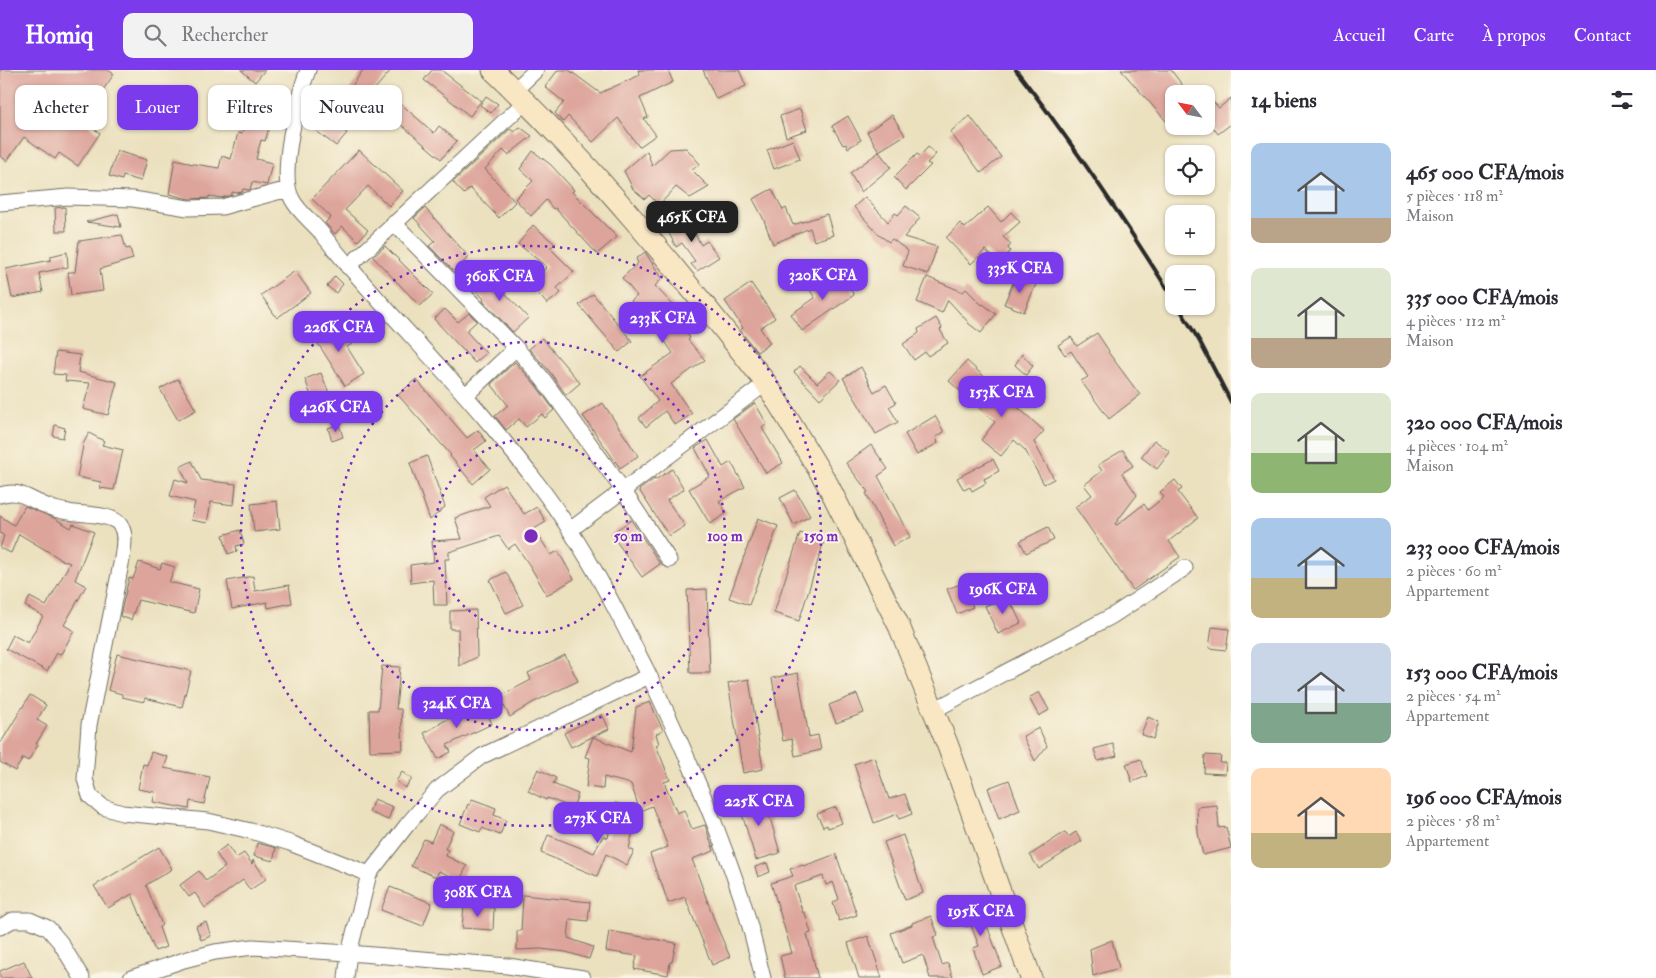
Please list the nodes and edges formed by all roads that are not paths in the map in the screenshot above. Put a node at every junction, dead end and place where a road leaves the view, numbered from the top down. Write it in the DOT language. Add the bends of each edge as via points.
graph roads {
  1 [pos="308,70"];
  2 [pos="493,70"];
  3 [pos="536,70"];
  4 [pos="520,96"];
  5 [pos="288,189"];
  6 [pos="0,203"];
  7 [pos="394,223"];
  8 [pos="348,267"];
  9 [pos="516,348"];
  10 [pos="766,383"];
  11 [pos="466,395"];
  12 [pos="623,490"];
  13 [pos="0,495"];
  14 [pos="570,530"];
  15 [pos="669,560"];
  16 [pos="1185,568"];
  17 [pos="649,676"];
  18 [pos="934,710"];
  19 [pos="369,874"];
  20 [pos="0,927"];
  21 [pos="349,953"];
  22 [pos="82,978"];
  23 [pos="131,978"];
  24 [pos="346,978"];
  25 [pos="583,978"];
  26 [pos="763,978"];
  27 [pos="1031,978"];
  1 -- 5 [label="street" via="294,118 286,174"];
  2 -- 4 [label="street"];
  3 -- 4 [label="street"];
  4 -- 7 [label="street"];
  4 -- 10 [label="street" via="602,182"];
  5 -- 6 [label="street" via="222,207 188,208 133,199 68,197"];
  5 -- 8 [label="street" via="292,200"];
  7 -- 8 [label="street"];
  7 -- 9 [label="street"];
  8 -- 11 [label="street"];
  9 -- 11 [label="street"];
  9 -- 12 [label="street" via="542,378"];
  10 -- 12 [label="street"];
  10 -- 18 [label="street" via="832,494 899,626"];
  11 -- 14 [label="street"];
  12 -- 14 [label="street"];
  12 -- 15 [label="street"];
  13 -- 19 [label="street" via="9,492 21,494 47,507 108,517 122,526 122,559 89,725 84,779 90,796 103,806 122,813 208,821 251,831"];
  14 -- 17 [label="street" via="614,604"];
  16 -- 18 [label="street" via="1112,616"];
  17 -- 19 [label="street" via="482,756 437,790"];
  17 -- 26 [label="street" via="714,820 742,899"];
  18 -- 27 [label="street"];
  19 -- 21 [label="street"];
  20 -- 22 [label="street" via="13,920 30,920 48,928"];
  21 -- 23 [label="street" via="254,947 215,952"];
  21 -- 24 [label="street"];
  21 -- 25 [label="street" via="508,966"];
}
